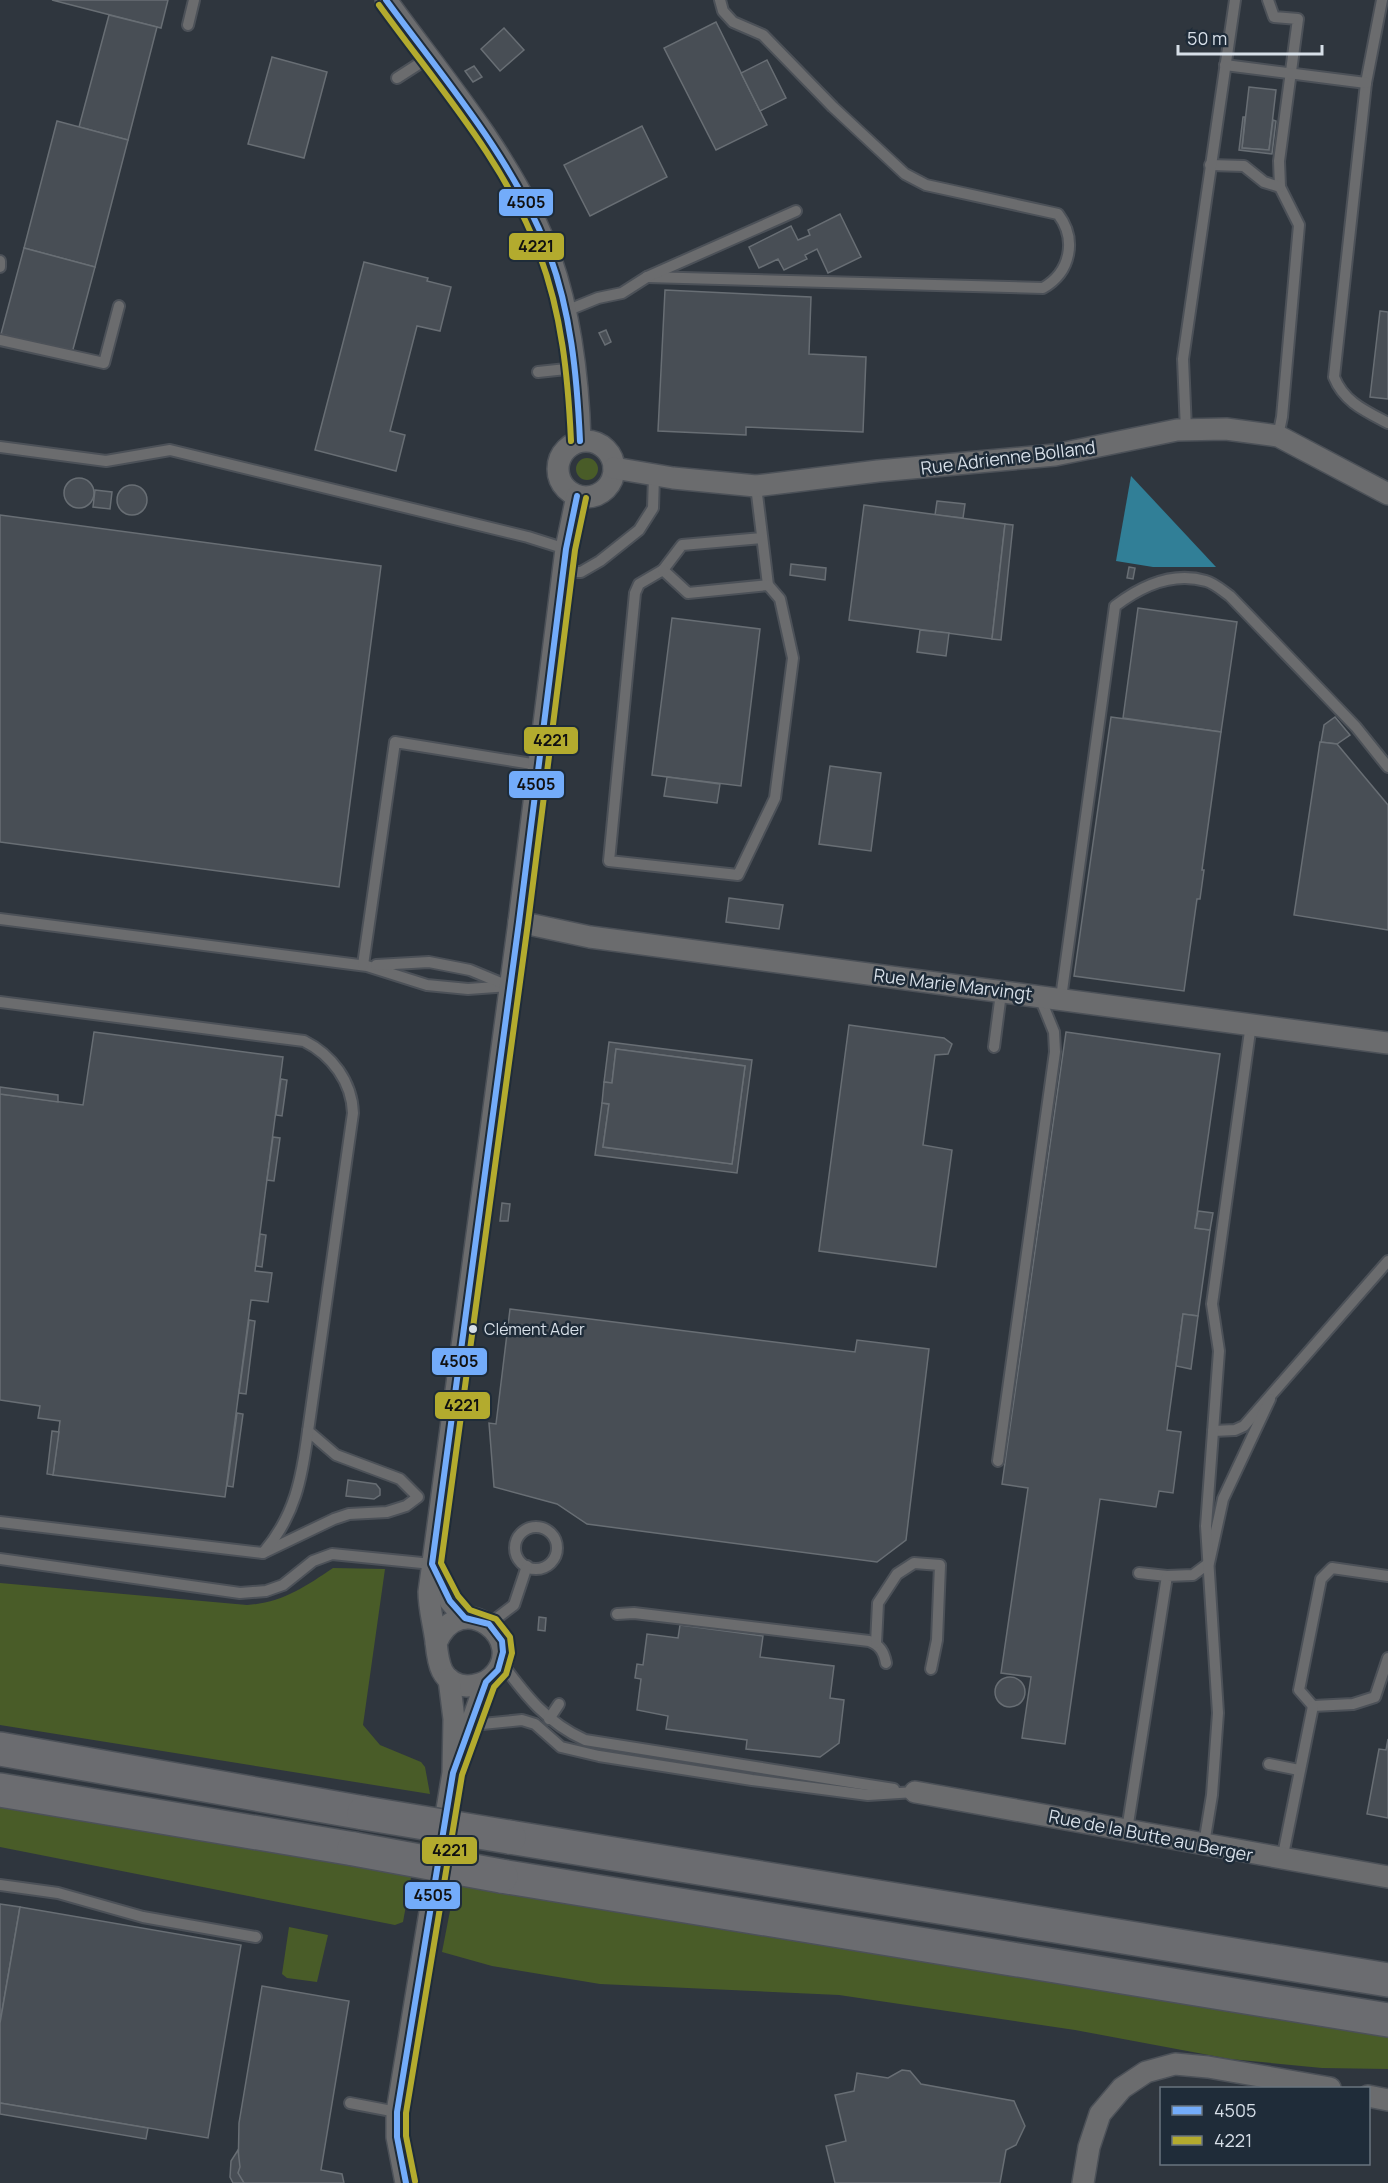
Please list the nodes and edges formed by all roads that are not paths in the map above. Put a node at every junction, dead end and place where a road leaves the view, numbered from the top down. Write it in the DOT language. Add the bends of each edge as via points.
graph roads {
  1 [pos="194,0"];
  2 [pos="386,0"];
  3 [pos="720,0"];
  4 [pos="1235,0"];
  5 [pos="1268,0"];
  6 [pos="1382,0"];
  7 [pos="188,25"];
  8 [pos="428,58"];
  9 [pos="1225,65"];
  10 [pos="1292,73"];
  11 [pos="397,78"];
  12 [pos="1366,83"];
  13 [pos="1210,165"];
  14 [pos="1280,187"];
  15 [pos="796,211"];
  16 [pos="0,261"];
  17 [pos="0,267"];
  18 [pos="647,277"];
  19 [pos="119,306"];
  20 [pos="566,311"];
  21 [pos="0,340"];
  22 [pos="576,368"];
  23 [pos="538,372"];
  24 [pos="1388,423"];
  25 [pos="1186,430"];
  26 [pos="1278,436"];
  27 [pos="580,441"];
  28 [pos="0,447"];
  29 [pos="614,468"];
  30 [pos="654,476"];
  31 [pos="756,486"];
  32 [pos="1388,494"];
  33 [pos="577,496"];
  34 [pos="762,538"];
  35 [pos="566,549"];
  36 [pos="663,570"];
  37 [pos="564,572"];
  38 [pos="768,585"];
  39 [pos="538,765"];
  40 [pos="1388,767"];
  41 [pos="0,919"];
  42 [pos="519,922"];
  43 [pos="365,965"];
  44 [pos="510,986"];
  45 [pos="1001,993"];
  46 [pos="1039,995"];
  47 [pos="1061,998"];
  48 [pos="0,1002"];
  49 [pos="1251,1024"];
  50 [pos="1388,1043"];
  51 [pos="994,1047"];
  52 [pos="1388,1261"];
  53 [pos="1270,1399"];
  54 [pos="308,1431"];
  55 [pos="1213,1431"];
  56 [pos="998,1461"];
  57 [pos="418,1497"];
  58 [pos="441,1500"];
  59 [pos="0,1522"];
  60 [pos="262,1553"];
  61 [pos="0,1559"];
  62 [pos="1209,1563"];
  63 [pos="432,1564"];
  64 [pos="526,1566"];
  65 [pos="1139,1573"];
  66 [pos="1167,1576"];
  67 [pos="1388,1576"];
  68 [pos="617,1614"];
  69 [pos="465,1618"];
  70 [pos="489,1624"];
  71 [pos="436,1643"];
  72 [pos="876,1643"];
  73 [pos="1388,1658"];
  74 [pos="501,1662"];
  75 [pos="886,1663"];
  76 [pos="931,1669"];
  77 [pos="449,1679"];
  78 [pos="486,1682"];
  79 [pos="559,1704"];
  80 [pos="1313,1706"];
  81 [pos="549,1719"];
  82 [pos="472,1725"];
  83 [pos="603,1742"];
  84 [pos="0,1749"];
  85 [pos="599,1756"];
  86 [pos="1269,1764"];
  87 [pos="1299,1770"];
  88 [pos="453,1773"];
  89 [pos="0,1790"];
  90 [pos="915,1792"];
  91 [pos="1127,1830"];
  92 [pos="1204,1844"];
  93 [pos="1282,1860"];
  94 [pos="1388,1877"];
  95 [pos="0,1885"];
  96 [pos="256,1937"];
  97 [pos="1388,1980"];
  98 [pos="1388,2020"];
  99 [pos="1324,2087"];
  100 [pos="1370,2096"];
  101 [pos="1388,2100"];
  102 [pos="350,2103"];
  103 [pos="396,2112"];
  104 [pos="406,2183"];
  105 [pos="1083,2183"];
  1 -- 7 [label="lane"];
  2 -- 8 [label="street"];
  3 -- 18 [label="lane" via="723,11 733,22 763,35 832,107 905,174 926,185 1058,214 1068,228 1069,250 1063,270 1044,288"];
  4 -- 9 [label="lane"];
  5 -- 10 [label="lane" via="1274,17 1298,18"];
  6 -- 12 [label="lane"];
  8 -- 11 [label="lane"];
  8 -- 20 [label="street" via="513,180 537,224"];
  9 -- 10 [label="lane"];
  9 -- 13 [label="lane"];
  10 -- 12 [label="lane"];
  10 -- 14 [label="lane" via="1279,161"];
  12 -- 24 [label="lane" via="1334,377 1341,393"];
  13 -- 14 [label="lane" via="1244,166 1264,182"];
  13 -- 25 [label="lane" via="1183,359"];
  14 -- 26 [label="lane" via="1299,225"];
  15 -- 18 [label="lane"];
  16 -- 17 [label="lane"];
  18 -- 20 [label="lane" via="622,293"];
  19 -- 21 [label="lane" via="104,363"];
  20 -- 22 [label="street"];
  22 -- 23 [label="lane"];
  22 -- 27 [label="street"];
  25 -- 26 [label="street, Rue Adrienne Bolland" via="1226,429"];
  25 -- 31 [label="street, Rue Adrienne Bolland" via="1055,455"];
  26 -- 32 [label="street, Rue Adrienne Bolland"];
  27 -- 29 [label="street" via="596,442 603,447"];
  27 -- 33 [label="street" via="564,450 557,467 562,485"];
  28 -- 35 [label="lane" via="105,461 170,450"];
  29 -- 30 [label="street, Rue Adrienne Bolland"];
  29 -- 33 [label="street" via="603,492"];
  30 -- 31 [label="street, Rue Adrienne Bolland"];
  30 -- 37 [label="lane" via="653,508 639,530 581,572"];
  31 -- 34 [label="lane"];
  33 -- 35 [label="street"];
  34 -- 36 [label="lane" via="682,545"];
  34 -- 38 [label="lane"];
  35 -- 37 [label="street"];
  36 -- 38 [label="lane" via="688,593"];
  36 -- 38 [label="lane" via="639,584 635,593 609,861 738,875 775,798 793,658 780,599"];
  37 -- 39 [label="street"];
  39 -- 42 [label="street"];
  39 -- 43 [label="lane" via="395,742"];
  40 -- 47 [label="lane" via="1356,727 1230,596 1207,581 1182,578 1156,581 1133,592 1115,606"];
  41 -- 43 [label="lane"];
  42 -- 44 [label="street"];
  42 -- 45 [label="street, Rue Marie Marvingt" via="590,937"];
  43 -- 44 [label="lane" via="427,985 468,989"];
  43 -- 44 [label="lane" via="429,962 470,970"];
  44 -- 58 [label="street"];
  45 -- 46 [label="street, Rue Marie Marvingt"];
  45 -- 51 [label="lane"];
  46 -- 47 [label="street, Rue Marie Marvingt"];
  46 -- 56 [label="lane" via="1054,1032 1055,1052"];
  47 -- 49 [label="street, Rue Marie Marvingt"];
  48 -- 54 [label="lane" via="304,1041 321,1051 338,1069 348,1087 353,1113"];
  49 -- 50 [label="street, Rue Marie Marvingt"];
  49 -- 55 [label="lane" via="1212,1304 1219,1351"];
  52 -- 53 [label="lane"];
  53 -- 55 [label="lane" via="1244,1426"];
  53 -- 62 [label="lane" via="1223,1499"];
  54 -- 57 [label="lane" via="336,1455 400,1479"];
  54 -- 60 [label="lane" via="303,1472 293,1507 281,1531"];
  55 -- 62 [label="lane" via="1206,1526"];
  57 -- 58 [label="lane"];
  57 -- 60 [label="lane" via="387,1512 334,1519"];
  58 -- 63 [label="street"];
  59 -- 60 [label="lane"];
  61 -- 63 [label="lane" via="240,1593 283,1585 313,1562 332,1554"];
  62 -- 66 [label="lane" via="1193,1575"];
  62 -- 92 [label="lane" via="1218,1713"];
  63 -- 69 [label="street" via="450,1601"];
  63 -- 71 [label="street" via="429,1609"];
  64 -- 70 [label="lane" via="514,1605"];
  65 -- 66 [label="lane"];
  66 -- 91 [label="lane"];
  67 -- 80 [label="lane" via="1332,1568 1321,1579 1299,1690"];
  68 -- 72 [label="lane"];
  69 -- 70 [label="street"];
  69 -- 71 [label="street" via="447,1626"];
  70 -- 74 [label="street" via="502,1641"];
  71 -- 77 [label="street" via="437,1663"];
  72 -- 75 [label="lane"];
  72 -- 76 [label="lane" via="878,1603 897,1574 915,1563 940,1565 937,1640"];
  73 -- 80 [label="lane" via="1375,1697 1353,1704"];
  74 -- 78 [label="street"];
  74 -- 81 [label="lane" via="521,1691"];
  77 -- 78 [label="street" via="467,1686"];
  77 -- 88 [label="street" via="454,1719"];
  78 -- 82 [label="street"];
  79 -- 81 [label="lane"];
  80 -- 87 [label="lane"];
  81 -- 83 [label="lane" via="585,1740"];
  82 -- 85 [label="lane" via="522,1720 535,1725 561,1747"];
  82 -- 88 [label="street"];
  83 -- 85 [label="lane"];
  83 -- 90 [label="lane"];
  84 -- 97 [label="main road, bridge" via="364,1813"];
  85 -- 90 [label="lane" via="868,1795"];
  86 -- 87 [label="lane"];
  87 -- 93 [label="lane"];
  88 -- 103 [label="street"];
  89 -- 98 [label="main road, bridge"];
  90 -- 91 [label="street, Rue de la Butte au Berger"];
  91 -- 92 [label="street, Rue de la Butte au Berger"];
  92 -- 93 [label="street, Rue de la Butte au Berger"];
  93 -- 94 [label="street, Rue de la Butte au Berger"];
  95 -- 96 [label="lane" via="58,1893 143,1917"];
  99 -- 105 [label="street" via="1174,2064 1146,2072 1122,2088 1100,2114"];
  100 -- 101 [label="street"];
  102 -- 103 [label="lane"];
  103 -- 104 [label="street"];
}
